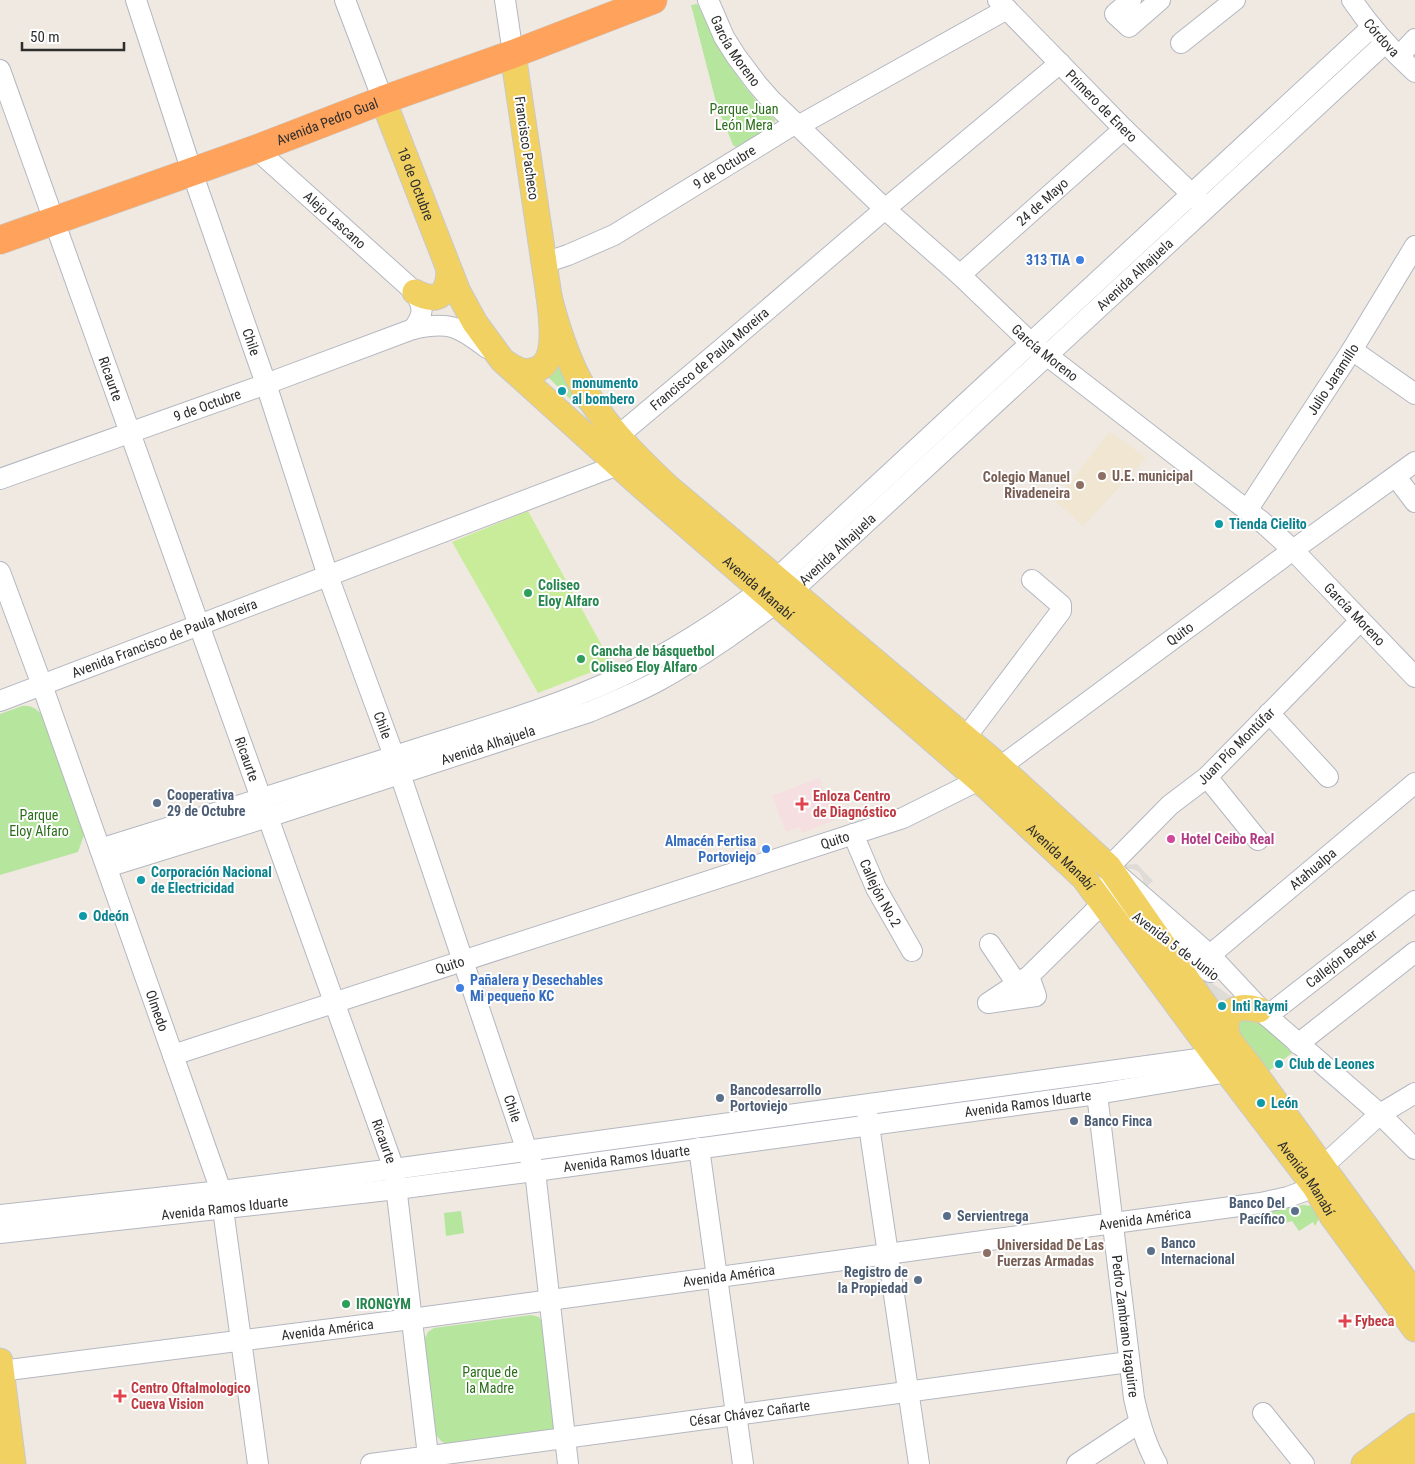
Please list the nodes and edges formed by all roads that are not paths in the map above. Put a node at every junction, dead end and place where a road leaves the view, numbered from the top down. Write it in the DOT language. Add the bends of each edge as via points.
graph roads {
  1 [pos="136,0"];
  2 [pos="345,0"];
  3 [pos="505,0"];
  4 [pos="654,0"];
  5 [pos="708,0"];
  6 [pos="1131,0"];
  7 [pos="1160,0"];
  8 [pos="1235,0"];
  9 [pos="1352,0"];
  10 [pos="1003,4"];
  11 [pos="1372,27"];
  12 [pos="1415,39"];
  13 [pos="1181,43"];
  14 [pos="1392,50"];
  15 [pos="513,54"];
  16 [pos="1060,63"];
  17 [pos="0,70"];
  18 [pos="1415,72"];
  19 [pos="382,100"];
  20 [pos="797,125"];
  21 [pos="1124,128"];
  22 [pos="256,149"];
  23 [pos="192,172"];
  24 [pos="1192,194"];
  25 [pos="1206,208"];
  26 [pos="885,209"];
  27 [pos="54,221"];
  28 [pos="0,240"];
  29 [pos="1415,246"];
  30 [pos="544,263"];
  31 [pos="449,272"];
  32 [pos="960,275"];
  33 [pos="415,292"];
  34 [pos="549,296"];
  35 [pos="413,329"];
  36 [pos="466,332"];
  37 [pos="1032,343"];
  38 [pos="1352,350"];
  39 [pos="1047,355"];
  40 [pos="502,360"];
  41 [pos="266,384"];
  42 [pos="1415,393"];
  43 [pos="130,432"];
  44 [pos="618,436"];
  45 [pos="627,460"];
  46 [pos="1415,462"];
  47 [pos="1396,477"];
  48 [pos="0,479"];
  49 [pos="1415,502"];
  50 [pos="1248,509"];
  51 [pos="1293,550"];
  52 [pos="0,572"];
  53 [pos="328,576"];
  54 [pos="1032,580"];
  55 [pos="776,591"];
  56 [pos="1360,621"];
  57 [pos="199,625"];
  58 [pos="1415,677"];
  59 [pos="42,685"];
  60 [pos="0,701"];
  61 [pos="1268,713"];
  62 [pos="966,736"];
  63 [pos="397,765"];
  64 [pos="1000,766"];
  65 [pos="1207,777"];
  66 [pos="1328,777"];
  67 [pos="979,780"];
  68 [pos="1415,783"];
  69 [pos="265,808"];
  70 [pos="853,834"];
  71 [pos="1258,840"];
  72 [pos="103,858"];
  73 [pos="1109,867"];
  74 [pos="1084,878"];
  75 [pos="1415,901"];
  76 [pos="1103,903"];
  77 [pos="1148,925"];
  78 [pos="990,944"];
  79 [pos="912,951"];
  80 [pos="1415,952"];
  81 [pos="1210,956"];
  82 [pos="463,961"];
  83 [pos="335,1002"];
  84 [pos="1263,1013"];
  85 [pos="1298,1044"];
  86 [pos="173,1055"];
  87 [pos="1232,1058"];
  88 [pos="1415,1093"];
  89 [pos="1097,1094"];
  90 [pos="866,1104"];
  91 [pos="1380,1114"];
  92 [pos="869,1125"];
  93 [pos="699,1148"];
  94 [pos="1415,1149"];
  95 [pos="526,1151"];
  96 [pos="394,1169"];
  97 [pos="535,1171"];
  98 [pos="1319,1177"];
  99 [pos="397,1189"];
  100 [pos="222,1200"];
  101 [pos="0,1215"];
  102 [pos="1113,1224"];
  103 [pos="0,1233"];
  104 [pos="888,1254"];
  105 [pos="717,1277"];
  106 [pos="1415,1294"];
  107 [pos="550,1300"];
  108 [pos="411,1319"];
  109 [pos="1415,1329"];
  110 [pos="241,1340"];
  111 [pos="1129,1362"];
  112 [pos="0,1368"];
  113 [pos="909,1392"];
  114 [pos="1263,1413"];
  115 [pos="736,1415"];
  116 [pos="1140,1423"];
  117 [pos="1415,1426"];
  118 [pos="565,1438"];
  119 [pos="1415,1450"];
  120 [pos="428,1460"];
  121 [pos="13,1464"];
  122 [pos="258,1464"];
  123 [pos="372,1464"];
  124 [pos="568,1464"];
  125 [pos="743,1464"];
  126 [pos="920,1464"];
  127 [pos="1077,1464"];
  128 [pos="1157,1464"];
  129 [pos="1304,1464"];
  130 [pos="1364,1464"];
  131 [pos="1396,1464"];
  1 -- 23 [label="street, Chile"];
  2 -- 19 [label="street, 18 de Octubre"];
  3 -- 15 [label="street, Francisco Pacheco"];
  4 -- 15 [label="highway, Avenida Pedro Gual"];
  5 -- 20 [label="street, García Moreno" via="724,37 746,70"];
  6 -- 7 [label="street" via="1115,14 1129,27"];
  8 -- 13 [label="street"];
  9 -- 11 [label="street, Córdova"];
  10 -- 16 [label="street, Primero de Enero"];
  10 -- 20 [label="street, 9 de Octubre"];
  11 -- 14 [label="street, Córdova"];
  11 -- 24 [label="street, Avenida Alhajuela"];
  12 -- 14 [label="street, Avenida Alhajuela"];
  14 -- 18 [label="street, Córdova"];
  14 -- 25 [label="street, Avenida Alhajuela"];
  15 -- 19 [label="highway, Avenida Pedro Gual"];
  15 -- 30 [label="main road, Francisco Pacheco"];
  16 -- 21 [label="street, Primero de Enero"];
  16 -- 26 [label="street, Francisco de Paula Moreira"];
  17 -- 27 [label="street, Ricaurte"];
  19 -- 22 [label="highway, Avenida Pedro Gual"];
  19 -- 31 [label="main road, 18 de Octubre"];
  20 -- 26 [label="street, García Moreno"];
  20 -- 30 [label="street, 9 de Octubre" via="614,235"];
  21 -- 24 [label="street, Primero de Enero"];
  21 -- 32 [label="street, 24 de Mayo"];
  22 -- 23 [label="highway, Avenida Pedro Gual"];
  22 -- 33 [label="street, Alejo Lascano"];
  23 -- 27 [label="highway, Avenida Pedro Gual"];
  23 -- 41 [label="street, Chile"];
  24 -- 25 [label="street, Primero de Enero"];
  24 -- 37 [label="street, Avenida Alhajuela"];
  25 -- 39 [label="street, Avenida Alhajuela"];
  26 -- 32 [label="street, García Moreno"];
  26 -- 44 [label="street, Francisco de Paula Moreira"];
  27 -- 28 [label="highway, Avenida Pedro Gual"];
  27 -- 43 [label="street, Ricaurte"];
  29 -- 38 [label="street, Julio Jaramillo"];
  30 -- 34 [label="main road, Francisco Pacheco"];
  31 -- 33 [label="main road" via="442,294 428,297"];
  31 -- 40 [label="main road, 18 de Octubre" via="475,323"];
  32 -- 37 [label="street, García Moreno"];
  33 -- 35 [label="street" via="422,311"];
  33 -- 36 [label="street, Alejo Lascano"];
  34 -- 40 [label="main road" via="552,342 547,362 541,368 528,372"];
  34 -- 44 [label="main road" via="579,380"];
  35 -- 36 [label="street, Alejo Lascano" via="440,325"];
  35 -- 41 [label="street, 9 de Octubre"];
  36 -- 40 [label="street, Alejo Lascano"];
  37 -- 39 [label="street, García Moreno"];
  37 -- 55 [label="street, Avenida Alhajuela"];
  38 -- 42 [label="street"];
  38 -- 50 [label="street, Julio Jaramillo"];
  39 -- 50 [label="street, García Moreno"];
  39 -- 55 [label="street, Avenida Alhajuela"];
  40 -- 45 [label="main road, Alejo Lascano"];
  41 -- 43 [label="street, 9 de Octubre"];
  41 -- 53 [label="street, Chile"];
  43 -- 48 [label="street, 9 de Octubre"];
  43 -- 57 [label="street, Ricaurte"];
  44 -- 45 [label="main road"];
  45 -- 53 [label="street"];
  45 -- 55 [label="main road, Avenida Manabí"];
  46 -- 47 [label="street, Quito"];
  47 -- 49 [label="street"];
  47 -- 51 [label="street, Quito"];
  50 -- 51 [label="street, García Moreno"];
  51 -- 56 [label="street, García Moreno"];
  51 -- 64 [label="street, Quito"];
  52 -- 59 [label="street, Olmedo"];
  53 -- 57 [label="street, Avenida Francisco de Paula Moreira"];
  53 -- 63 [label="street, Chile"];
  54 -- 62 [label="street" via="1060,605 1061,611"];
  55 -- 62 [label="main road, Avenida Manabí"];
  55 -- 63 [label="street, Avenida Alhajuela" via="621,676"];
  55 -- 67 [label="main road, Avenida Manabí"];
  56 -- 58 [label="street, García Moreno"];
  56 -- 61 [label="street, Juan Pío Montúfar"];
  57 -- 59 [label="street, Avenida Francisco de Paula Moreira"];
  57 -- 69 [label="street, Ricaurte"];
  59 -- 60 [label="street, Avenida Francisco de Paula Moreira"];
  59 -- 72 [label="street, Olmedo"];
  61 -- 65 [label="street, Juan Pío Montúfar"];
  61 -- 66 [label="street"];
  62 -- 64 [label="main road, Avenida Manabí"];
  63 -- 69 [label="street, Avenida Alhajuela"];
  63 -- 82 [label="street, Chile"];
  64 -- 67 [label="street, Quito"];
  64 -- 73 [label="main road, Avenida Manabí"];
  65 -- 71 [label="street"];
  65 -- 73 [label="street, Juan Pío Montúfar" via="1170,805"];
  67 -- 70 [label="street, Quito" via="903,818"];
  67 -- 74 [label="main road, Avenida Manabí"];
  68 -- 81 [label="street, Atahualpa"];
  69 -- 72 [label="street, Avenida Alhajuela"];
  69 -- 83 [label="street, Ricaurte"];
  70 -- 79 [label="street, Callejón No.2" via="876,888"];
  70 -- 82 [label="street, Quito"];
  72 -- 86 [label="street, Olmedo"];
  73 -- 77 [label="main road, Avenida Manabí"];
  73 -- 81 [label="street, Avenida 5 de Junio"];
  74 -- 76 [label="main road, Avenida Manabí"];
  74 -- 77 [label="street, Avenida 5 de Junio"];
  75 -- 84 [label="street, Callejón Becker"];
  76 -- 78 [label="street" via="1023,980"];
  76 -- 87 [label="main road, Avenida Manabí"];
  77 -- 84 [label="street, Avenida 5 de Junio"];
  77 -- 87 [label="main road, Avenida Manabí"];
  80 -- 85 [label="street"];
  81 -- 84 [label="street, Avenida 5 de Junio"];
  82 -- 83 [label="street, Quito"];
  82 -- 95 [label="street, Chile"];
  83 -- 86 [label="street, Quito"];
  83 -- 96 [label="street, Ricaurte"];
  84 -- 85 [label="street, Avenida 5 de Junio"];
  84 -- 87 [label="main road" via="1247,1007 1233,1011 1225,1026"];
  85 -- 91 [label="street, Avenida 5 de Junio"];
  86 -- 100 [label="street, Olmedo"];
  87 -- 89 [label="street, Avenida Ramos Iduarte"];
  87 -- 90 [label="street, Avenida Ramos Iduarte"];
  87 -- 98 [label="main road, Avenida Manabí"];
  88 -- 91 [label="street, Avenida América"];
  89 -- 92 [label="street, Avenida Ramos Iduarte"];
  89 -- 102 [label="street, Pedro Zambrano Izaguirre"];
  90 -- 92 [label="street"];
  90 -- 95 [label="street, Avenida Ramos Iduarte"];
  91 -- 94 [label="street, Avenida 5 de Junio"];
  91 -- 98 [label="street, Avenida América"];
  92 -- 93 [label="street, Avenida Ramos Iduarte"];
  92 -- 104 [label="street"];
  93 -- 97 [label="street, Avenida Ramos Iduarte"];
  93 -- 105 [label="street"];
  95 -- 96 [label="street, Avenida Ramos Iduarte"];
  95 -- 97 [label="street, Chile"];
  96 -- 99 [label="street, Ricaurte"];
  96 -- 100 [label="street, Avenida Ramos Iduarte"];
  97 -- 99 [label="street, Avenida Ramos Iduarte"];
  97 -- 107 [label="street, Chile"];
  98 -- 102 [label="street, Avenida América" via="1288,1197"];
  98 -- 106 [label="main road, Avenida Manabí"];
  98 -- 109 [label="main road, Avenida Manabí" via="1332,1216"];
  99 -- 100 [label="street, Avenida Ramos Iduarte"];
  99 -- 108 [label="street, Ricaurte"];
  100 -- 101 [label="street, Avenida Ramos Iduarte"];
  100 -- 103 [label="street, Avenida Ramos Iduarte"];
  100 -- 110 [label="street, Olmedo"];
  102 -- 104 [label="street, Avenida América"];
  102 -- 111 [label="street, Pedro Zambrano Izaguirre"];
  104 -- 105 [label="street, Avenida América"];
  104 -- 113 [label="street"];
  105 -- 107 [label="street, Avenida América"];
  105 -- 115 [label="street"];
  107 -- 108 [label="street, Avenida América"];
  107 -- 118 [label="street, Chile"];
  108 -- 110 [label="street, Avenida América"];
  108 -- 120 [label="street, Ricaurte"];
  110 -- 112 [label="street, Avenida América"];
  110 -- 122 [label="street, Olmedo"];
  111 -- 113 [label="street, César Chávez Cañarte"];
  111 -- 116 [label="street, Pedro Zambrano Izaguirre"];
  112 -- 121 [label="main road"];
  113 -- 115 [label="street, César Chávez Cañarte"];
  113 -- 126 [label="street"];
  114 -- 129 [label="street"];
  115 -- 118 [label="street, César Chávez Cañarte"];
  115 -- 125 [label="street"];
  116 -- 127 [label="street"];
  116 -- 128 [label="street, Pedro Zambrano Izaguirre"];
  117 -- 130 [label="main road"];
  118 -- 120 [label="street, César Chávez Cañarte"];
  118 -- 124 [label="street, Chile"];
  119 -- 131 [label="main road"];
  120 -- 123 [label="street, César Chávez Cañarte"];
}
